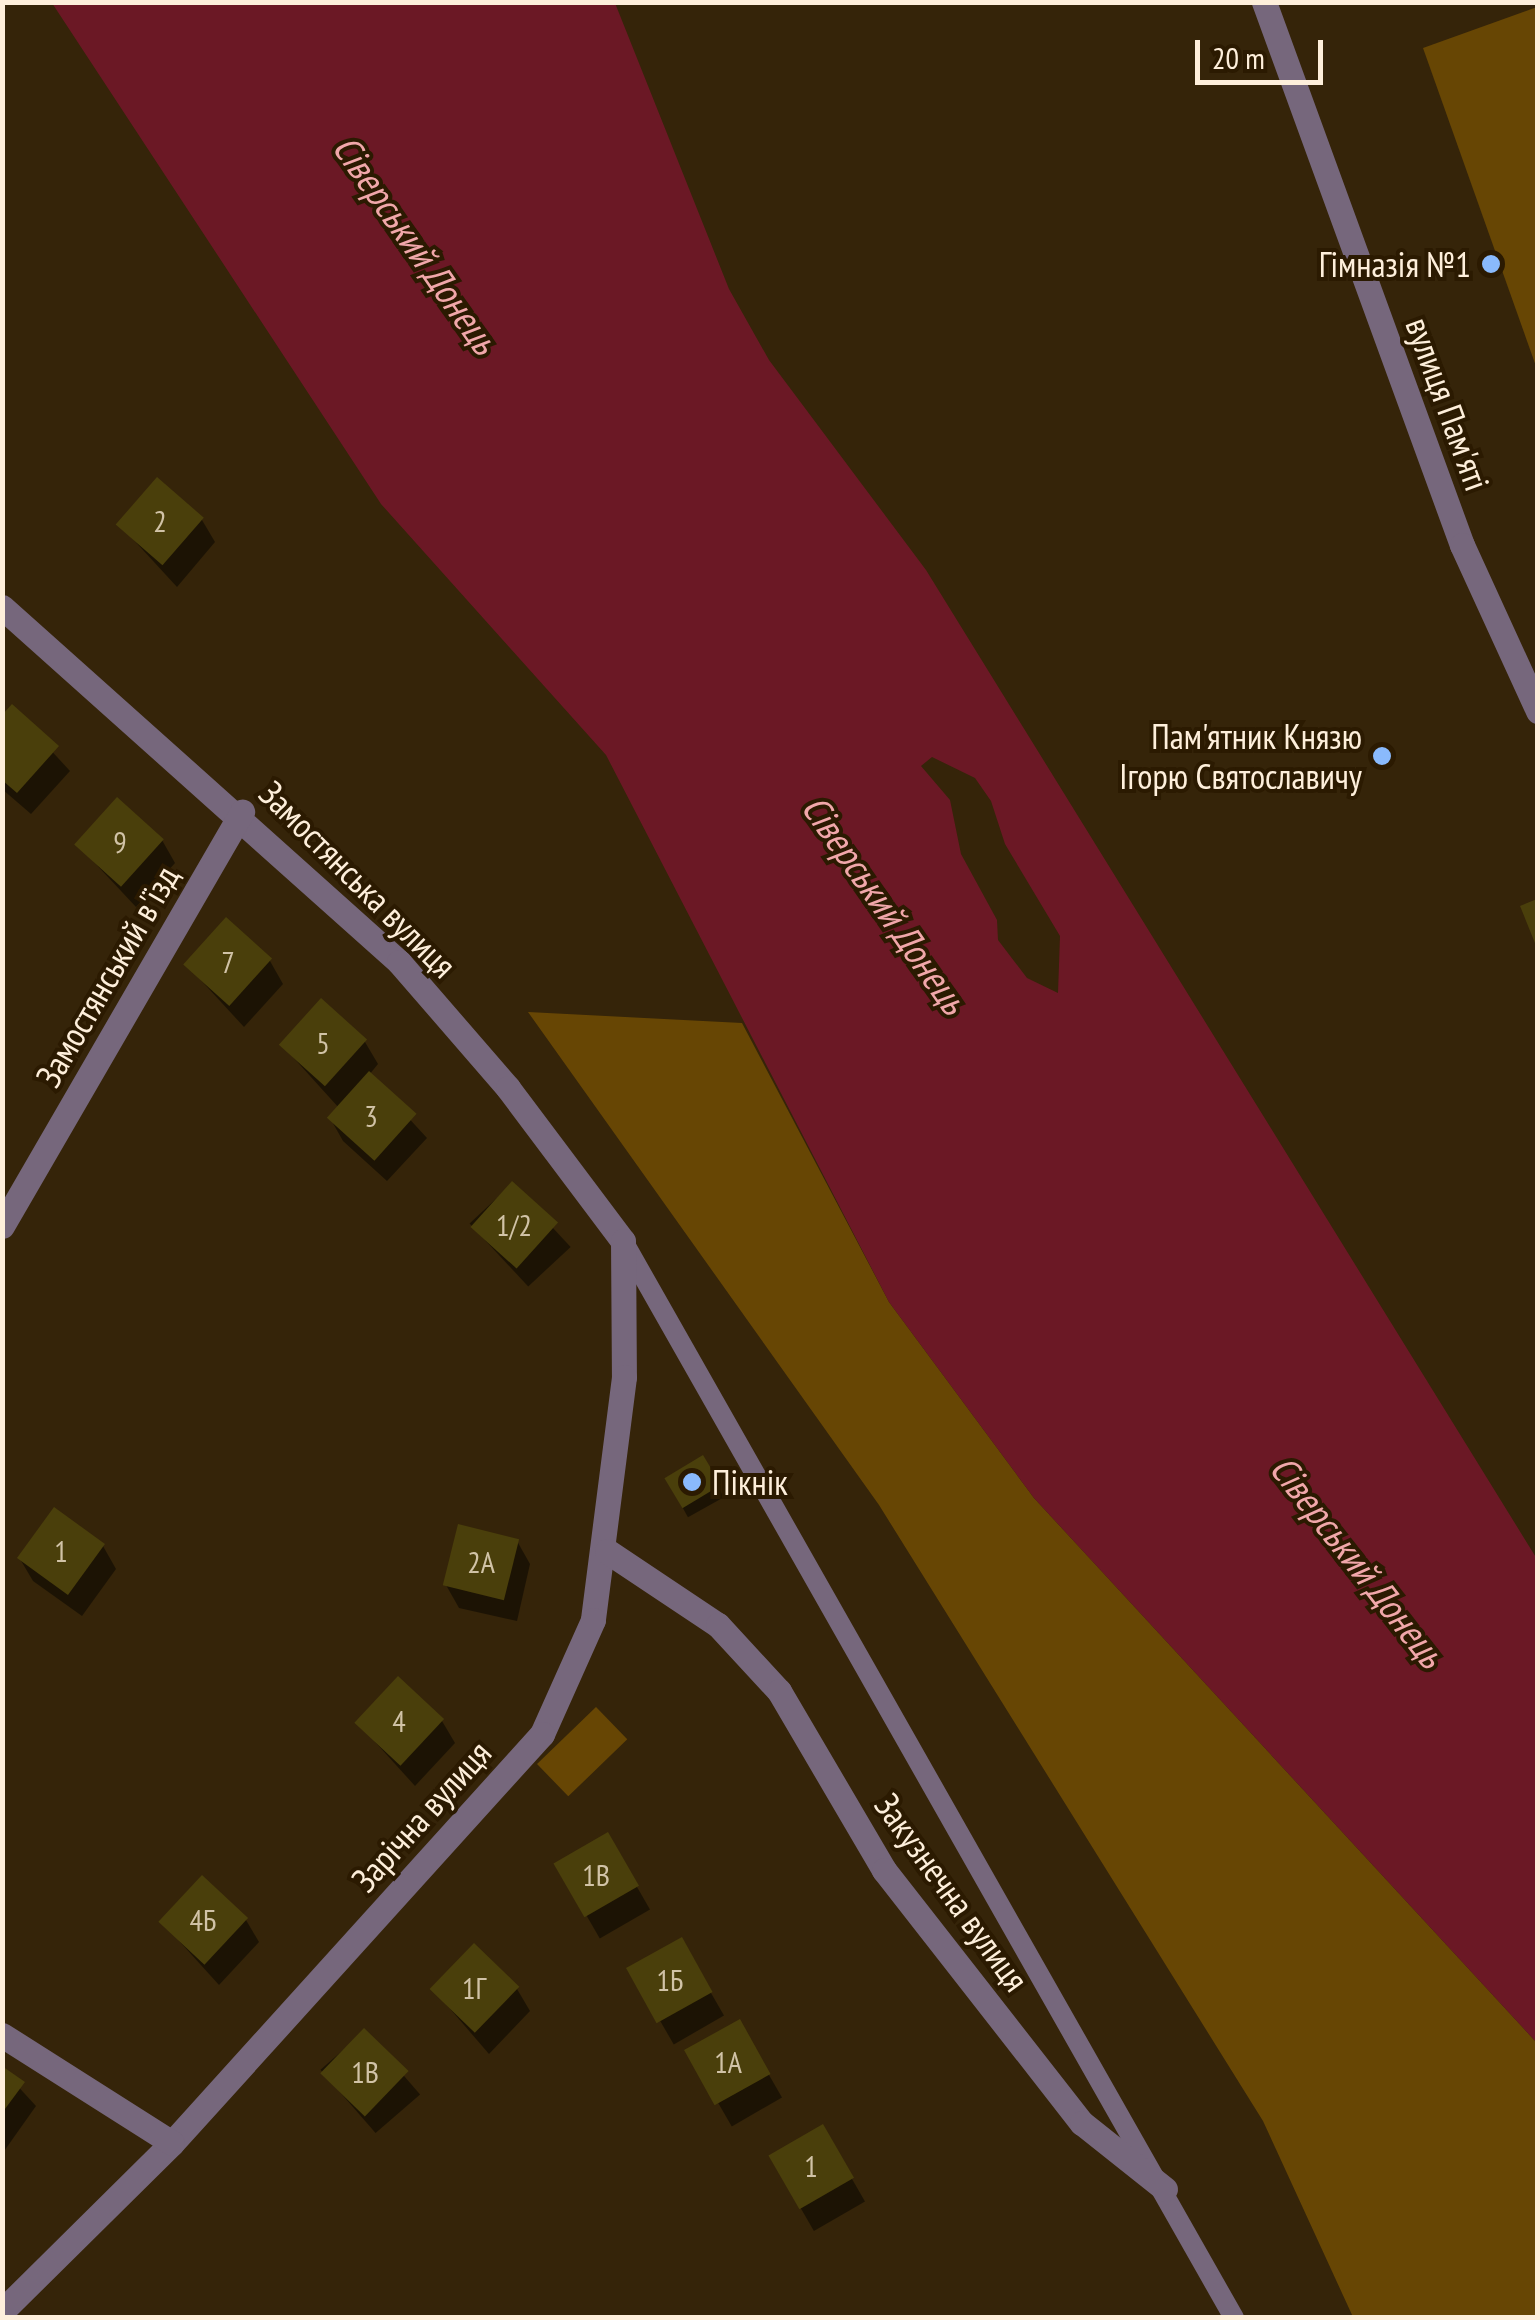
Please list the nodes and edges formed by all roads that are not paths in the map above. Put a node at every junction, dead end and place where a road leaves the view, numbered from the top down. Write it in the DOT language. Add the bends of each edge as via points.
graph roads {
  1 [pos="1264,2"];
  2 [pos="2,607"];
  3 [pos="1538,711"];
  4 [pos="242,812"];
  5 [pos="2,1226"];
  6 [pos="624,1241"];
  7 [pos="607,1551"];
  8 [pos="2,2035"];
  9 [pos="172,2143"];
  10 [pos="1165,2189"];
  11 [pos="2,2310"];
  12 [pos="1234,2318"];
  1 -- 3 [label="street, вулиця Пам'яті" via="1462,545"];
  2 -- 4 [label="street, Замостянська вулиця"];
  4 -- 5 [label="street, Замостянський в'їзд"];
  4 -- 6 [label="street, Замостянська вулиця" via="399,962"];
  6 -- 7 [label="street, Зарічна вулиця" via="624,1377"];
  6 -- 10 [label="lane"];
  7 -- 9 [label="street, Зарічна вулиця" via="593,1620 542,1734"];
  7 -- 10 [label="street, Закузнечна вулиця" via="718,1624 779,1690 884,1870 1082,2123"];
  8 -- 9 [label="street"];
  9 -- 11 [label="street, Зарічна вулиця"];
  10 -- 12 [label="lane"];
}
